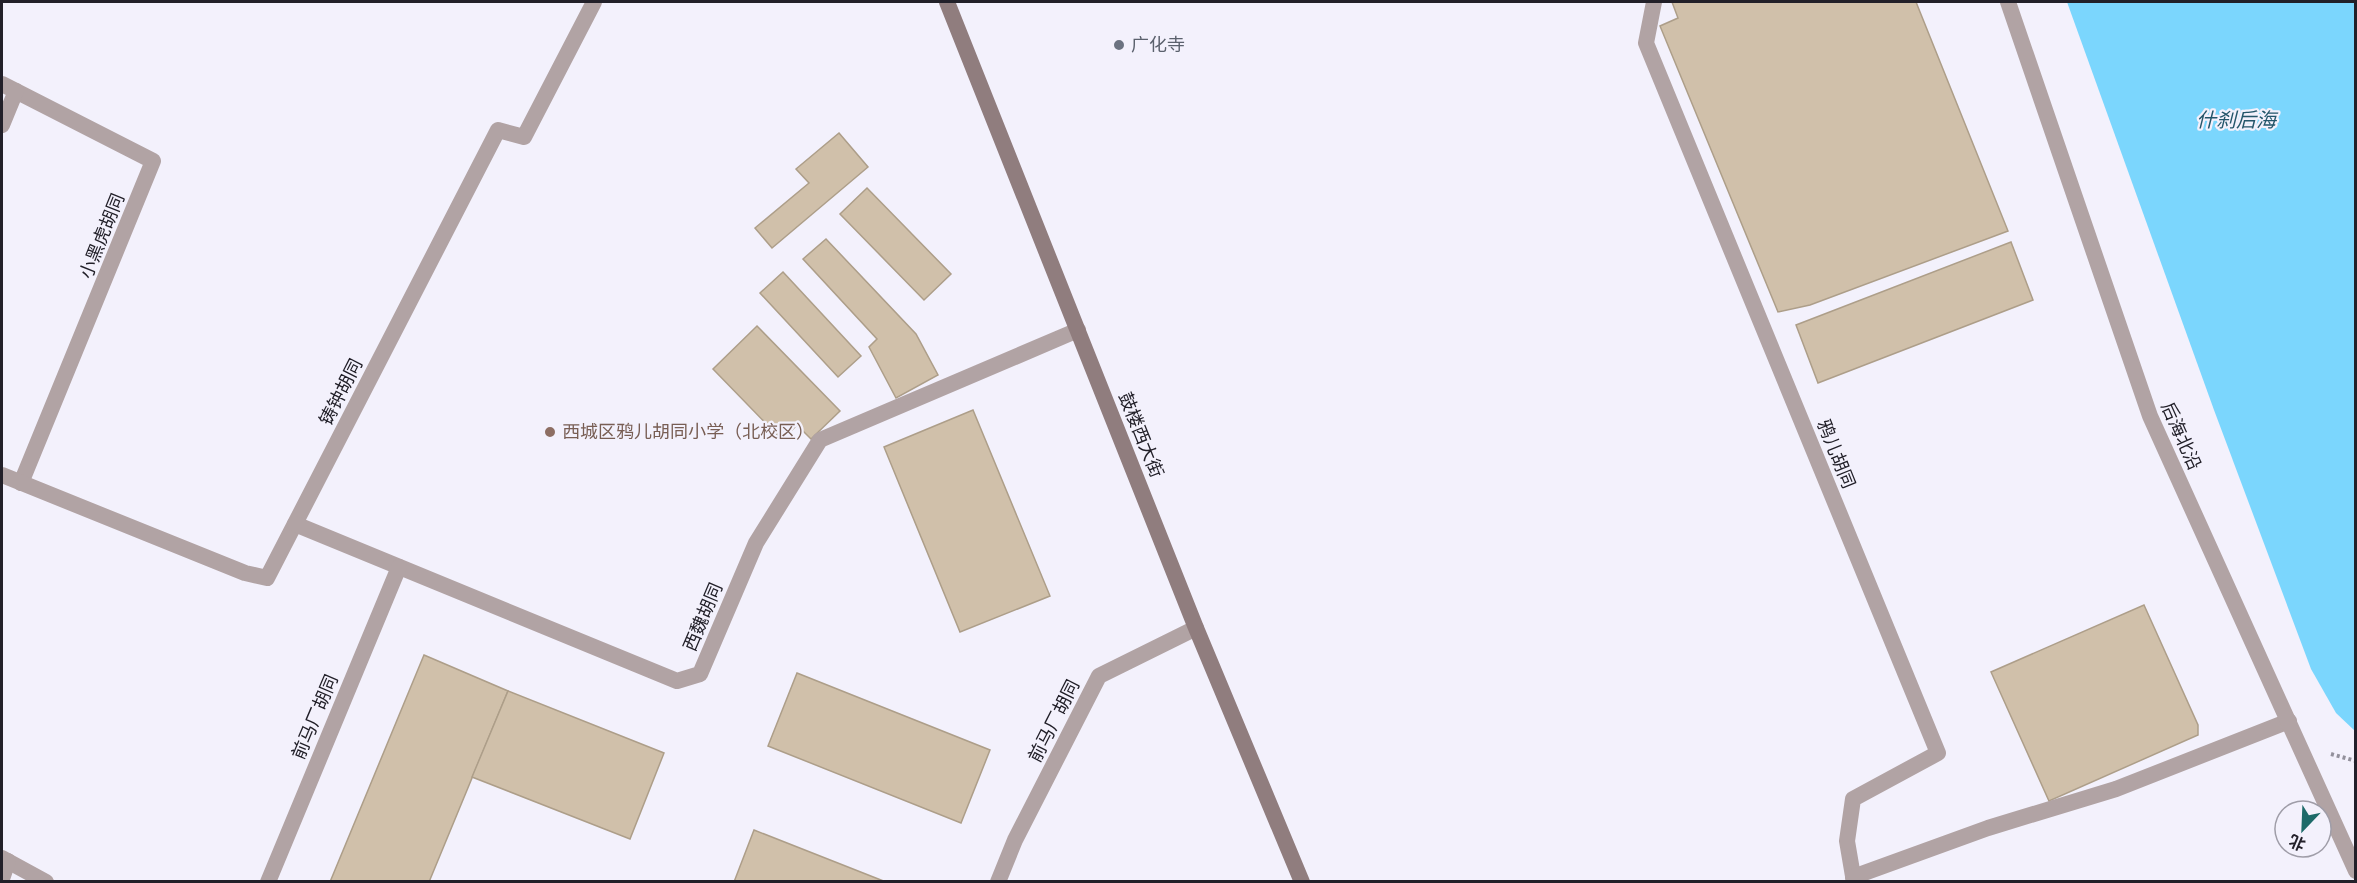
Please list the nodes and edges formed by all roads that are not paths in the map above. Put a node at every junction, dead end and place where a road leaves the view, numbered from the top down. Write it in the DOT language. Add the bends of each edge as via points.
graph roads {
  1 [pos="594,2"];
  2 [pos="947,2"];
  3 [pos="1654,2"];
  4 [pos="2008,2"];
  5 [pos="9,88"];
  6 [pos="2,125"];
  7 [pos="1078,330"];
  8 [pos="2,475"];
  9 [pos="21,483"];
  10 [pos="295,524"];
  11 [pos="399,567"];
  12 [pos="1196,628"];
  13 [pos="2289,721"];
  14 [pos="5,860"];
  15 [pos="2355,871"];
  16 [pos="2,879"];
  17 [pos="1854,879"];
  18 [pos="45,882"];
  19 [pos="268,882"];
  20 [pos="998,882"];
  21 [pos="1302,882"];
  1 -- 10 [label="street, 铸钟胡同" via="524,137 498,130"];
  2 -- 7 [label="main road, 鼓楼西大街"];
  3 -- 17 [label="street, 鸦儿胡同" via="1646,43 1938,753 1853,799 1847,841"];
  4 -- 13 [label="street, 后海北沿" via="2150,416"];
  5 -- 6 [label="street"];
  5 -- 9 [label="street, 小黑虎胡同" via="153,162"];
  7 -- 11 [label="street, 西魏胡同" via="820,440 756,543 700,674 677,681"];
  7 -- 12 [label="main road, 鼓楼西大街"];
  8 -- 9 [label="street, 铸钟胡同"];
  9 -- 10 [label="street, 铸钟胡同" via="245,573 267,578"];
  10 -- 11 [label="street, 西魏胡同"];
  11 -- 19 [label="street, 前马厂胡同"];
  12 -- 20 [label="street, 前马厂胡同" via="1099,676 1015,840"];
  12 -- 21 [label="main road, 鼓楼西大街"];
  13 -- 15 [label="street, 后海北沿"];
  13 -- 17 [label="street" via="2116,789 1988,828"];
  14 -- 16 [label="street"];
  14 -- 18 [label="street"];
}
